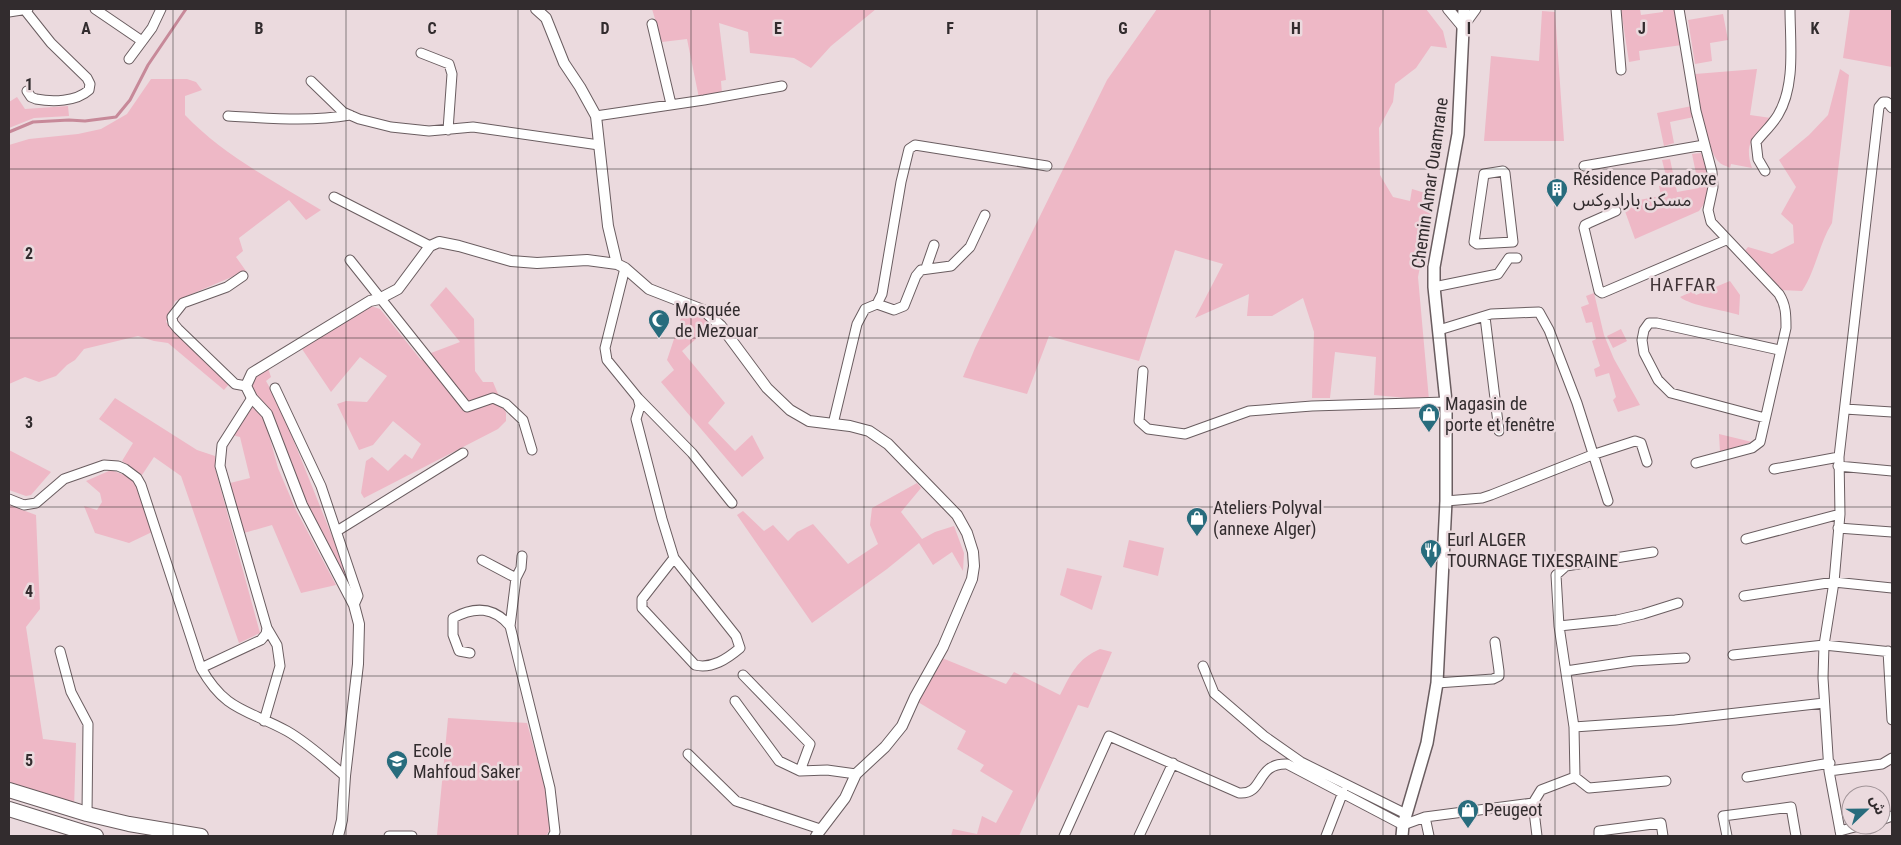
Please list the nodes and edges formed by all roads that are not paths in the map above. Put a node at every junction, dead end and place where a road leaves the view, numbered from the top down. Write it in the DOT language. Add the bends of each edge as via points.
graph roads {
  1 [pos="27,9"];
  2 [pos="95,9"];
  3 [pos="161,9"];
  4 [pos="536,9"];
  5 [pos="1448,9"];
  6 [pos="1464,9"];
  7 [pos="1476,9"];
  8 [pos="1616,9"];
  9 [pos="1679,9"];
  10 [pos="1790,9"];
  11 [pos="9,12"];
  12 [pos="652,24"];
  13 [pos="1463,27"];
  14 [pos="142,42"];
  15 [pos="421,53"];
  16 [pos="129,59"];
  17 [pos="1621,70"];
  18 [pos="311,81"];
  19 [pos="782,86"];
  20 [pos="27,91"];
  21 [pos="671,104"];
  22 [pos="1892,108"];
  23 [pos="350,115"];
  24 [pos="228,116"];
  25 [pos="596,116"];
  26 [pos="448,130"];
  27 [pos="599,145"];
  28 [pos="1704,145"];
  29 [pos="1047,166"];
  30 [pos="1584,166"];
  31 [pos="1765,171"];
  32 [pos="334,197"];
  33 [pos="1616,211"];
  34 [pos="985,216"];
  35 [pos="1726,240"];
  36 [pos="1513,242"];
  37 [pos="934,244"];
  38 [pos="430,246"];
  39 [pos="1517,258"];
  40 [pos="350,260"];
  41 [pos="621,266"];
  42 [pos="926,268"];
  43 [pos="243,276"];
  44 [pos="1434,287"];
  45 [pos="379,299"];
  46 [pos="877,304"];
  47 [pos="1485,317"];
  48 [pos="1439,330"];
  49 [pos="1780,350"];
  50 [pos="1143,371"];
  51 [pos="246,386"];
  52 [pos="275,388"];
  53 [pos="252,398"];
  54 [pos="638,398"];
  55 [pos="1446,402"];
  56 [pos="1845,409"];
  57 [pos="1892,412"];
  58 [pos="1765,418"];
  59 [pos="832,424"];
  60 [pos="1499,431"];
  61 [pos="532,450"];
  62 [pos="463,453"];
  63 [pos="1592,455"];
  64 [pos="1839,457"];
  65 [pos="1647,462"];
  66 [pos="1696,463"];
  67 [pos="1838,466"];
  68 [pos="1774,469"];
  69 [pos="1892,471"];
  70 [pos="9,499"];
  71 [pos="1446,501"];
  72 [pos="1608,501"];
  73 [pos="732,503"];
  74 [pos="1840,514"];
  75 [pos="1838,528"];
  76 [pos="337,531"];
  77 [pos="1892,532"];
  78 [pos="1746,539"];
  79 [pos="1653,552"];
  80 [pos="522,556"];
  81 [pos="674,558"];
  82 [pos="482,560"];
  83 [pos="516,578"];
  84 [pos="1834,582"];
  85 [pos="1892,588"];
  86 [pos="1744,596"];
  87 [pos="1678,603"];
  88 [pos="354,605"];
  89 [pos="510,626"];
  90 [pos="1559,626"];
  91 [pos="267,628"];
  92 [pos="1495,642"];
  93 [pos="1824,645"];
  94 [pos="60,651"];
  95 [pos="1890,651"];
  96 [pos="470,654"];
  97 [pos="1733,655"];
  98 [pos="1685,658"];
  99 [pos="1203,666"];
  100 [pos="201,668"];
  101 [pos="1566,671"];
  102 [pos="743,675"];
  103 [pos="1437,683"];
  104 [pos="735,700"];
  105 [pos="1824,703"];
  106 [pos="1892,720"];
  107 [pos="264,721"];
  108 [pos="1574,727"];
  109 [pos="688,754"];
  110 [pos="1892,758"];
  111 [pos="1173,763"];
  112 [pos="1830,767"];
  113 [pos="800,771"];
  114 [pos="856,774"];
  115 [pos="345,776"];
  116 [pos="1747,777"];
  117 [pos="1575,778"];
  118 [pos="1666,781"];
  119 [pos="9,790"];
  120 [pos="1343,792"];
  121 [pos="1533,802"];
  122 [pos="9,809"];
  123 [pos="87,814"];
  124 [pos="1425,817"];
  125 [pos="1403,825"];
  126 [pos="818,833"];
  127 [pos="1840,834"];
  128 [pos="90,836"];
  129 [pos="201,836"];
  130 [pos="338,836"];
  131 [pos="390,836"];
  132 [pos="412,836"];
  133 [pos="553,836"];
  134 [pos="1064,836"];
  135 [pos="1139,836"];
  136 [pos="1326,836"];
  137 [pos="1429,836"];
  138 [pos="1537,836"];
  139 [pos="1599,836"];
  140 [pos="1663,836"];
  141 [pos="1727,836"];
  142 [pos="1796,836"];
  1 -- 11 [label="street"];
  1 -- 20 [label="street" via="51,43 90,84 85,94 73,98 36,99"];
  2 -- 14 [label="street"];
  3 -- 14 [label="street"];
  4 -- 25 [label="street" via="546,18 564,63"];
  5 -- 13 [label="street"];
  6 -- 13 [label="main road, Chemin Amar Ouamrane"];
  7 -- 13 [label="street"];
  8 -- 17 [label="street"];
  9 -- 28 [label="street"];
  10 -- 31 [label="street" via="1788,87 1784,103 1778,116 1756,142 1758,159"];
  12 -- 21 [label="street"];
  13 -- 44 [label="main road, Chemin Amar Ouamrane" via="1458,134 1434,267"];
  14 -- 16 [label="street"];
  15 -- 26 [label="street" via="451,67"];
  18 -- 23 [label="street"];
  19 -- 21 [label="street"];
  21 -- 25 [label="street"];
  22 -- 56 [label="street" via="1887,102 1879,107"];
  23 -- 24 [label="street" via="325,120"];
  23 -- 26 [label="street" via="391,127"];
  25 -- 27 [label="street"];
  26 -- 27 [label="street" via="473,128"];
  27 -- 41 [label="street" via="608,226"];
  28 -- 30 [label="street"];
  28 -- 35 [label="street" via="1712,172 1708,210 1711,222"];
  29 -- 46 [label="street" via="915,145 909,149 882,294"];
  32 -- 38 [label="street"];
  33 -- 35 [label="street" via="1584,228 1602,293"];
  34 -- 42 [label="street" via="975,239 957,261 951,266"];
  35 -- 49 [label="street" via="1784,301 1786,328"];
  36 -- 36 [label="street" via="1506,173 1486,173 1474,242"];
  37 -- 42 [label="street"];
  38 -- 41 [label="street" via="439,242 460,246 511,262 587,260"];
  38 -- 45 [label="street" via="398,289"];
  39 -- 44 [label="street" via="1509,258 1498,274"];
  40 -- 45 [label="street"];
  41 -- 54 [label="street" via="604,348 607,360"];
  41 -- 59 [label="street" via="649,289 703,310 721,326 767,388 790,410 809,421"];
  42 -- 46 [label="street" via="916,276 904,306 894,310"];
  43 -- 51 [label="street" via="227,287 183,303 172,317 178,329 235,384"];
  44 -- 48 [label="main road, Chemin Amar Ouamrane"];
  45 -- 51 [label="street" via="362,305 252,374"];
  45 -- 61 [label="street" via="467,407 493,398 506,404 523,420"];
  46 -- 59 [label="street" via="865,309 857,324"];
  47 -- 48 [label="street"];
  47 -- 60 [label="street"];
  47 -- 63 [label="street" via="1539,312 1577,403"];
  48 -- 55 [label="main road, Chemin Amar Ouamrane"];
  49 -- 58 [label="street"];
  49 -- 58 [label="street" via="1657,323 1649,323 1644,330 1644,353 1658,380 1671,393"];
  50 -- 55 [label="street" via="1139,420 1148,429 1185,434 1249,411"];
  51 -- 53 [label="street"];
  52 -- 76 [label="street" via="321,486"];
  53 -- 88 [label="street" via="267,414 302,505"];
  53 -- 91 [label="street" via="222,445 220,466"];
  54 -- 73 [label="street" via="692,453"];
  54 -- 81 [label="street" via="640,406 636,419"];
  55 -- 71 [label="main road, Chemin Amar Ouamrane"];
  56 -- 57 [label="street"];
  56 -- 64 [label="street"];
  58 -- 66 [label="street" via="1757,445"];
  59 -- 114 [label="street" via="869,431 910,466 957,515 968,533 974,566 963,604 902,726"];
  62 -- 76 [label="street"];
  63 -- 65 [label="street" via="1635,440 1641,443"];
  63 -- 71 [label="street" via="1491,496"];
  63 -- 72 [label="street"];
  64 -- 67 [label="street"];
  64 -- 68 [label="street"];
  67 -- 69 [label="street"];
  67 -- 74 [label="street"];
  70 -- 100 [label="street" via="24,505 32,504 40,501 64,479 104,465 118,466 137,478"];
  71 -- 103 [label="main road, Chemin Amar Ouamrane"];
  74 -- 75 [label="street"];
  74 -- 78 [label="street"];
  75 -- 77 [label="street"];
  75 -- 84 [label="street"];
  76 -- 88 [label="street" via="358,596"];
  79 -- 90 [label="street" via="1566,566 1556,575"];
  80 -- 83 [label="street"];
  81 -- 81 [label="street" via="642,598 642,608 695,665 705,667 728,659 740,648 736,636"];
  82 -- 83 [label="street"];
  83 -- 89 [label="street"];
  84 -- 85 [label="street"];
  84 -- 86 [label="street"];
  84 -- 93 [label="street"];
  87 -- 90 [label="street" via="1617,620"];
  88 -- 115 [label="street" via="359,624 358,664"];
  89 -- 96 [label="street" via="503,618 481,609 463,612 453,618 453,635 459,651"];
  89 -- 133 [label="street" via="550,788"];
  90 -- 101 [label="street"];
  91 -- 100 [label="street" via="261,640"];
  91 -- 107 [label="street" via="277,645 280,666"];
  92 -- 103 [label="street" via="1498,676"];
  93 -- 95 [label="street"];
  93 -- 97 [label="street"];
  93 -- 105 [label="street"];
  94 -- 123 [label="street" via="71,692 88,724"];
  95 -- 106 [label="street"];
  98 -- 101 [label="street" via="1633,661"];
  99 -- 125 [label="street" via="1214,693 1264,736"];
  100 -- 107 [label="street" via="228,702"];
  101 -- 108 [label="street"];
  102 -- 113 [label="street" via="810,744"];
  103 -- 125 [label="main road, Chemin Amar Ouamrane" via="1427,743"];
  104 -- 113 [label="street" via="779,760"];
  105 -- 108 [label="street" via="1675,720"];
  105 -- 112 [label="street"];
  107 -- 115 [label="street" via="298,737"];
  108 -- 117 [label="street"];
  109 -- 126 [label="street" via="736,801"];
  110 -- 112 [label="street" via="1882,764"];
  111 -- 120 [label="street" via="1238,793 1248,794 1266,770 1280,764 1288,764"];
  111 -- 134 [label="street" via="1110,736"];
  111 -- 135 [label="street"];
  112 -- 116 [label="street"];
  112 -- 127 [label="street"];
  113 -- 114 [label="street"];
  114 -- 126 [label="street" via="845,798"];
  115 -- 130 [label="street"];
  117 -- 118 [label="street" via="1590,788"];
  117 -- 121 [label="street" via="1541,790"];
  119 -- 123 [label="highway"];
  120 -- 125 [label="street"];
  120 -- 136 [label="street"];
  121 -- 124 [label="street"];
  121 -- 138 [label="street"];
  122 -- 128 [label="highway"];
  123 -- 129 [label="highway"];
  124 -- 125 [label="street"];
  124 -- 137 [label="street"];
  131 -- 132 [label="street"];
  139 -- 140 [label="street" via="1599,831 1661,823"];
  141 -- 142 [label="street" via="1723,816 1790,807"];
}
